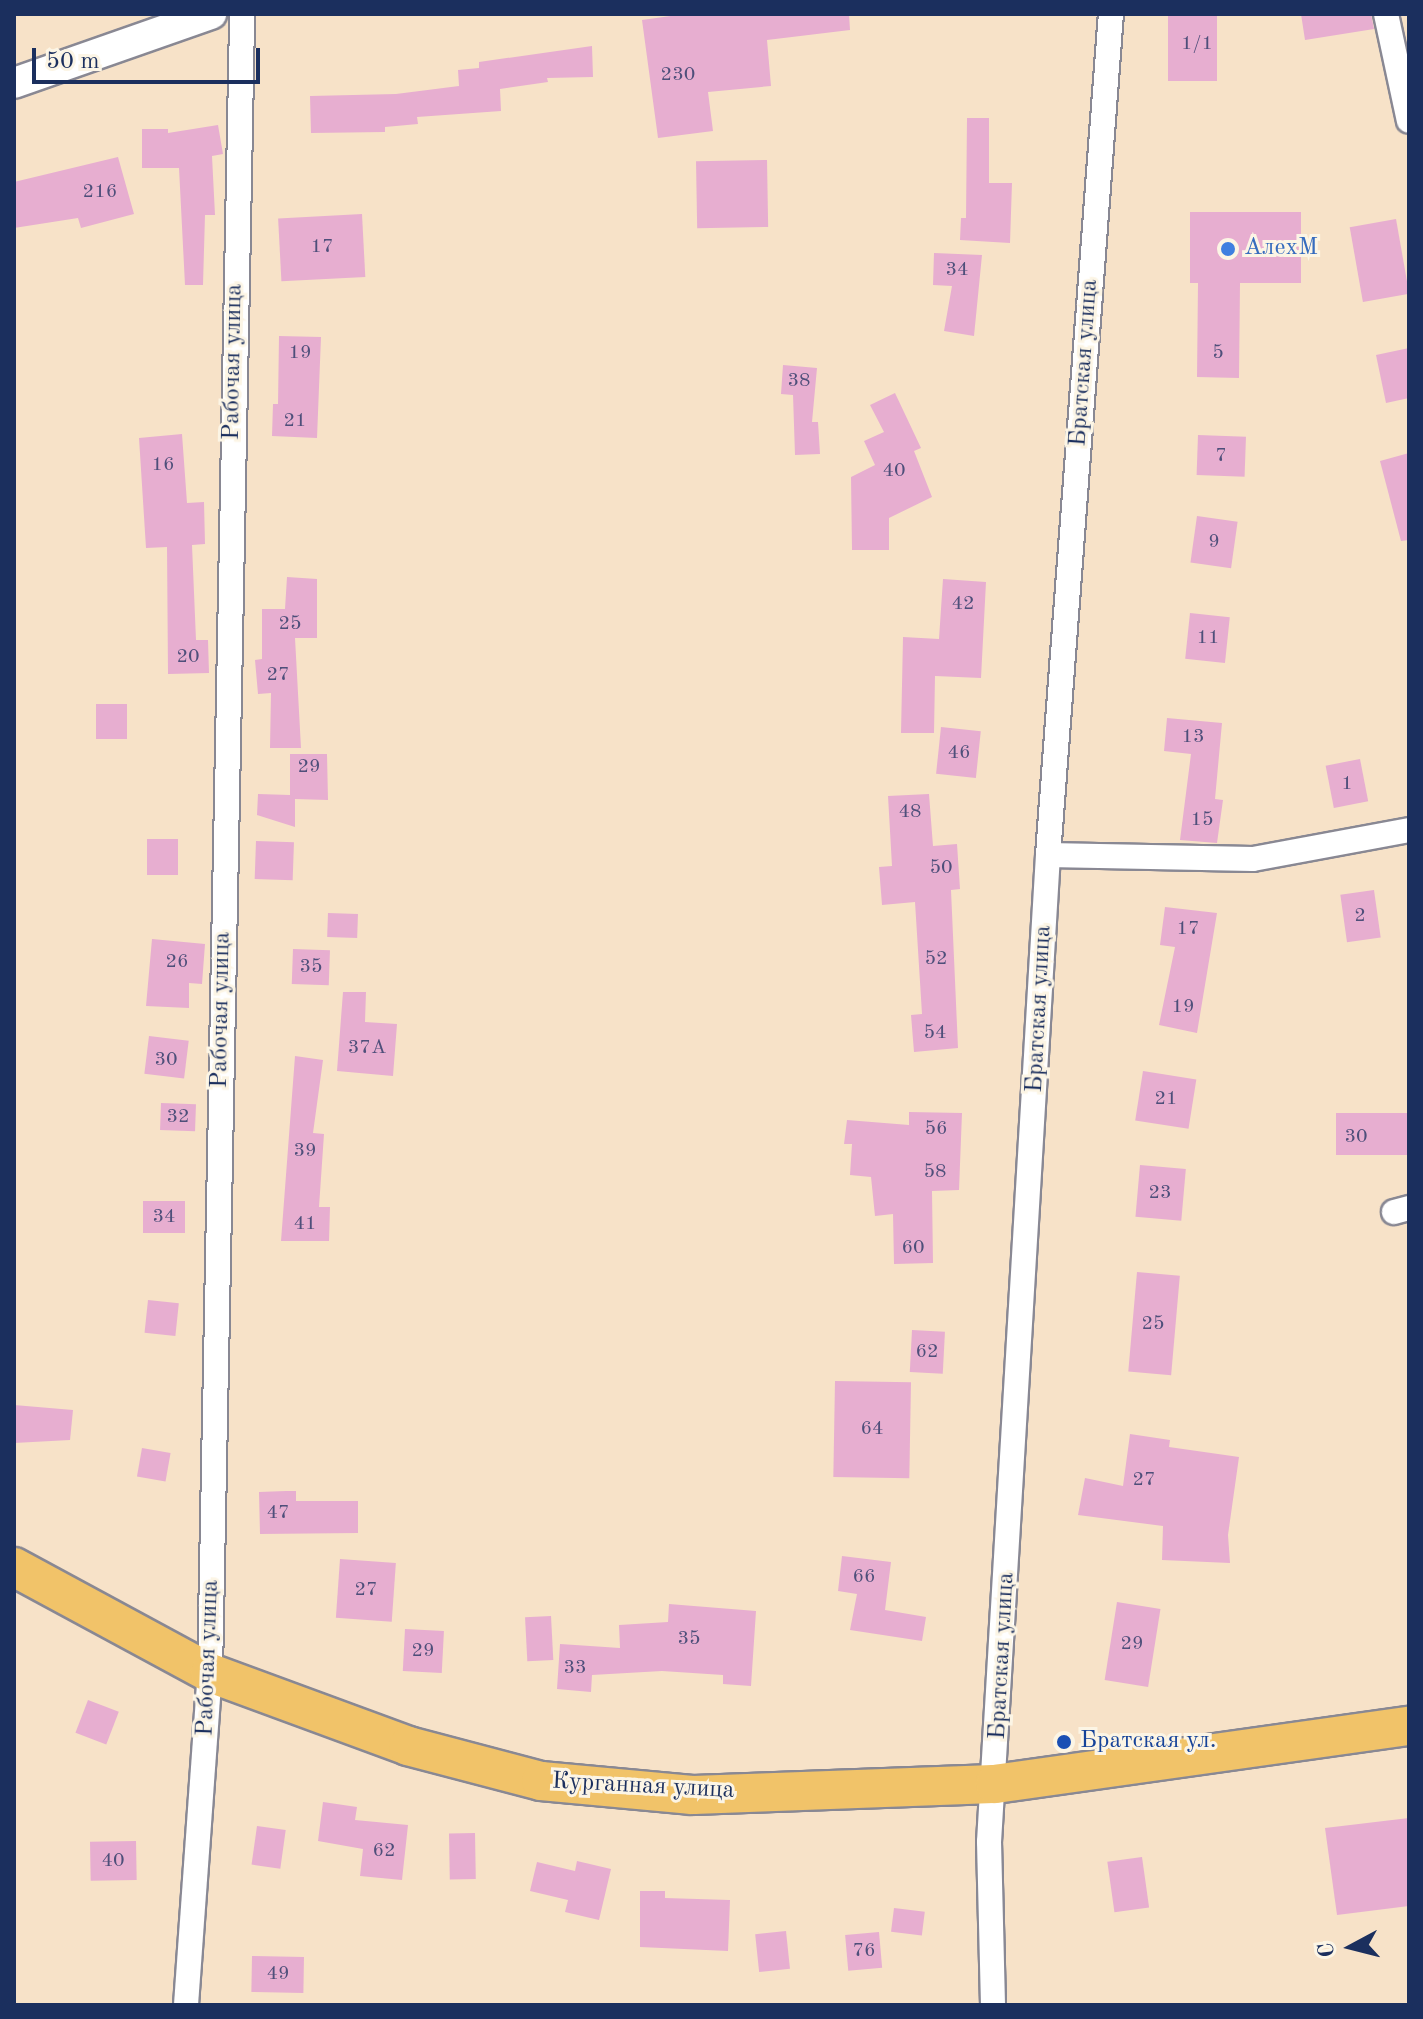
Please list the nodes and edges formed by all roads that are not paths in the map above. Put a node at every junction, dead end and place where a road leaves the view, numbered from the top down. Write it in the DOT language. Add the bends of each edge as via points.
graph roads {
  1 [pos="211,14"];
  2 [pos="242,14"];
  3 [pos="1111,14"];
  4 [pos="1386,14"];
  5 [pos="14,83"];
  6 [pos="1409,121"];
  7 [pos="1409,830"];
  8 [pos="1048,855"];
  9 [pos="14,1567"];
  10 [pos="210,1673"];
  11 [pos="1409,1726"];
  12 [pos="995,1784"];
  13 [pos="186,2005"];
  14 [pos="993,2005"];
  1 -- 5 [label="street"];
  2 -- 10 [label="street, Рабочая улица"];
  3 -- 8 [label="street, Братская улица"];
  4 -- 6 [label="street"];
  7 -- 8 [label="street" via="1253,859"];
  8 -- 12 [label="street, Братская улица"];
  9 -- 10 [label="main road, Курганная улица"];
  10 -- 12 [label="main road, Курганная улица" via="408,1746 541,1781 692,1795"];
  10 -- 13 [label="street, Рабочая улица"];
  11 -- 12 [label="main road, Курганная улица"];
  12 -- 14 [label="street, Братская улица" via="989,1842"];
}
